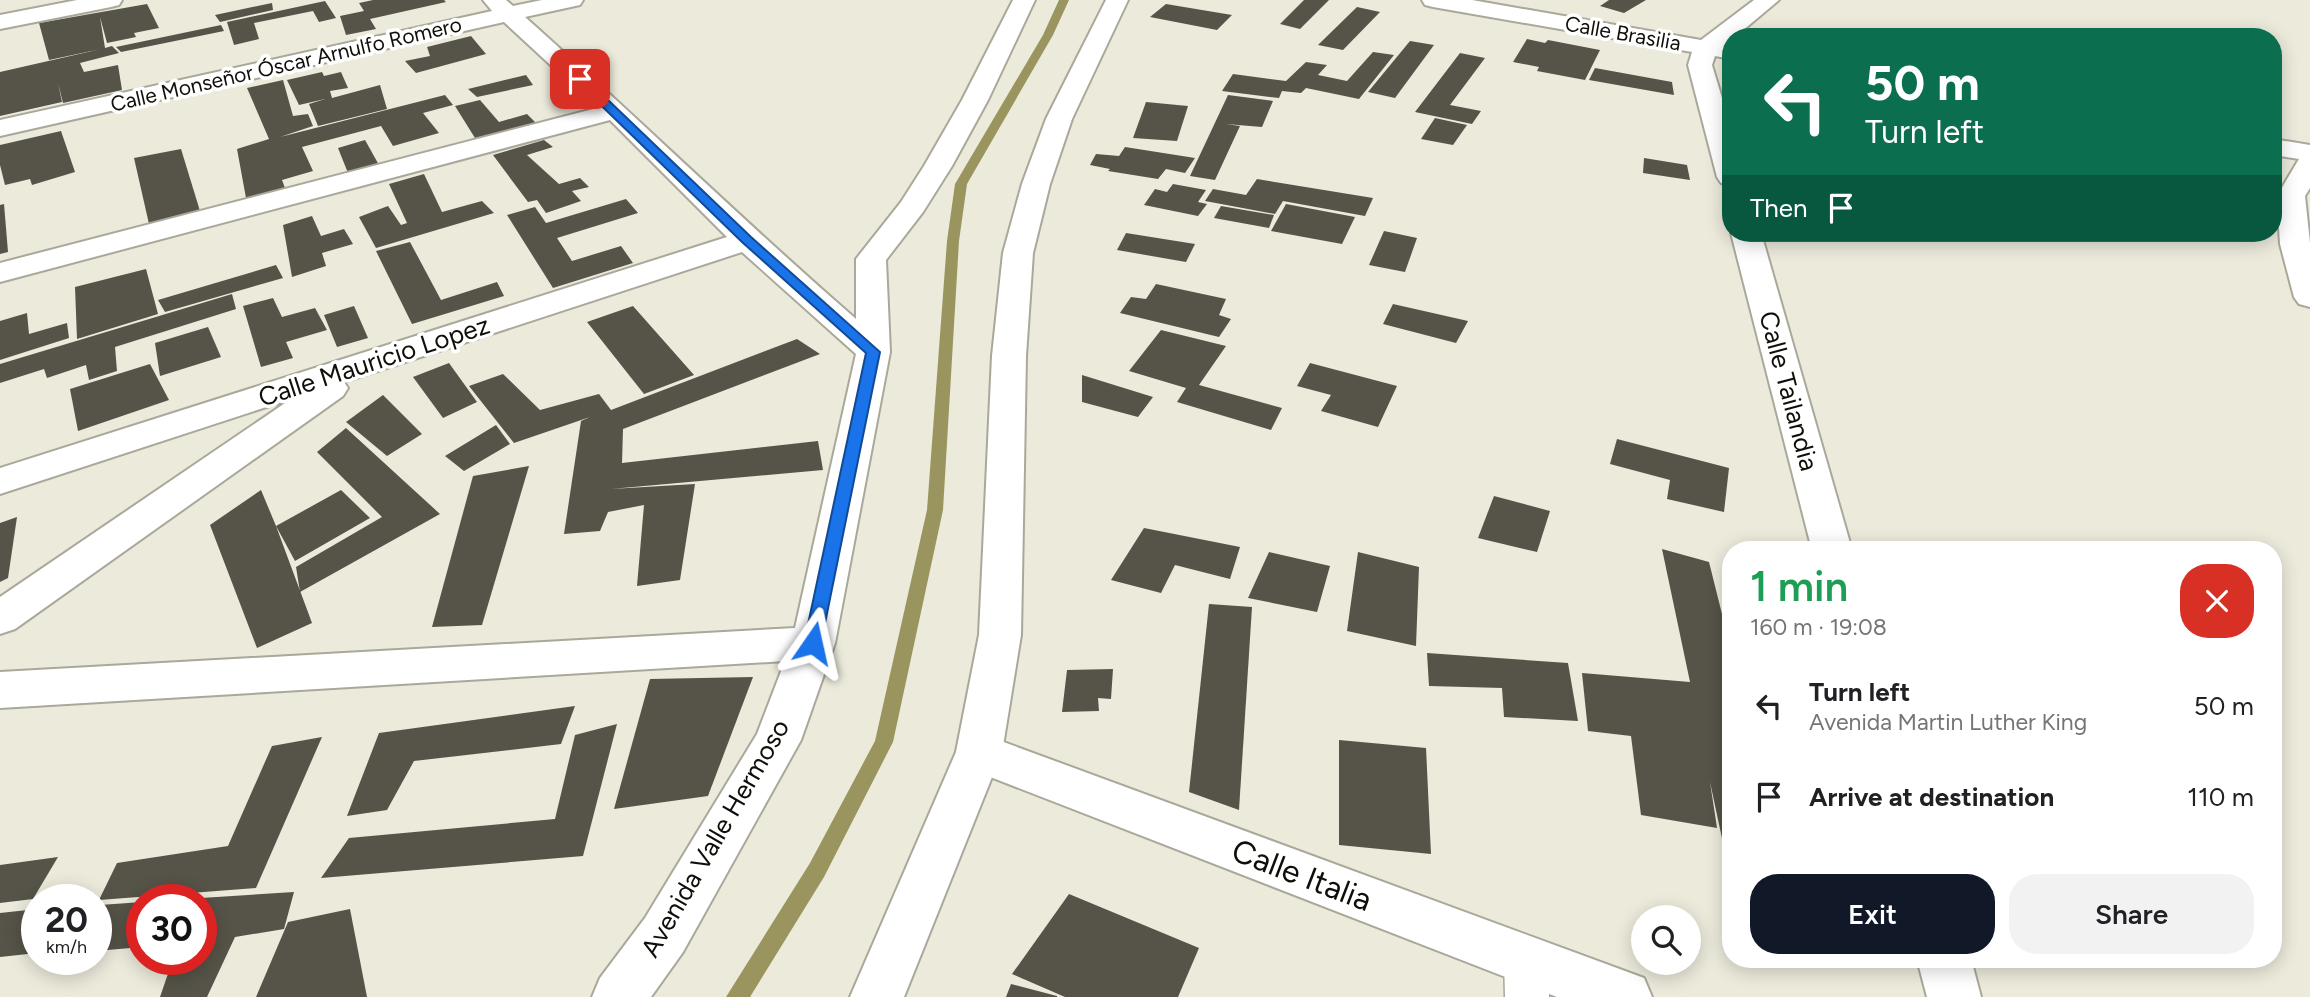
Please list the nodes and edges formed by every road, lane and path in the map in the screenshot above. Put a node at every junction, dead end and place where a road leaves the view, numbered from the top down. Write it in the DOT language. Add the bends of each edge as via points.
graph roads {
  1 [pos="111,0"];
  2 [pos="572,0"];
  3 [pos="1116,0"];
  4 [pos="1433,0"];
  5 [pos="1768,0"];
  6 [pos="1014,3"];
  7 [pos="501,7"];
  8 [pos="0,22"];
  9 [pos="1731,28"];
  10 [pos="1722,35"];
  11 [pos="1705,48"];
  12 [pos="1722,51"];
  13 [pos="615,111"];
  14 [pos="0,128"];
  15 [pos="1722,144"];
  16 [pos="2282,148"];
  17 [pos="2310,153"];
  18 [pos="2310,163"];
  19 [pos="747,240"];
  20 [pos="1748,242"];
  21 [pos="0,273"];
  22 [pos="2310,297"];
  23 [pos="873,352"];
  24 [pos="365,364"];
  25 [pos="0,481"];
  26 [pos="1830,541"];
  27 [pos="0,618"];
  28 [pos="813,643"];
  29 [pos="0,690"];
  30 [pos="979,752"];
  31 [pos="1946,968"];
  32 [pos="1526,978"];
  33 [pos="619,997"];
  34 [pos="877,997"];
  35 [pos="1625,997"];
  36 [pos="1954,997"];
  1 -- 8 [label="street"];
  2 -- 7 [label="street, Calle Monseñor Óscar Arnulfo Romero"];
  3 -- 30 [label="street" via="1059,119 1018,253 1009,356 1000,635"];
  4 -- 11 [label="street, Calle Brasilia"];
  5 -- 9 [label="street"];
  6 -- 23 [label="street, Avenida Valle Hermoso" via="975,100 913,206 871,259"];
  7 -- 13 [label="street"];
  7 -- 14 [label="street, Calle Monseñor Óscar Arnulfo Romero"];
  10 -- 11 [label="street"];
  11 -- 12 [label="street, Calle Brasilia"];
  11 -- 15 [label="street" via="1700,65"];
  13 -- 19 [label="street"];
  13 -- 21 [label="street"];
  16 -- 17 [label="street"];
  18 -- 22 [label="street" via="2291,196 2295,244"];
  19 -- 23 [label="street"];
  19 -- 24 [label="street, Calle Mauricio Lopez"];
  20 -- 26 [label="street, Calle Tailandia"];
  23 -- 28 [label="street, Avenida Valle Hermoso"];
  24 -- 25 [label="street, Calle Mauricio Lopez"];
  24 -- 27 [label="street"];
  28 -- 29 [label="street"];
  28 -- 33 [label="street, Avenida Valle Hermoso" via="778,740 664,935"];
  30 -- 32 [label="street, Calle Italia"];
  30 -- 34 [label="street"];
  31 -- 36 [label="street"];
  32 -- 35 [label="street, Calle Italia"];
}
